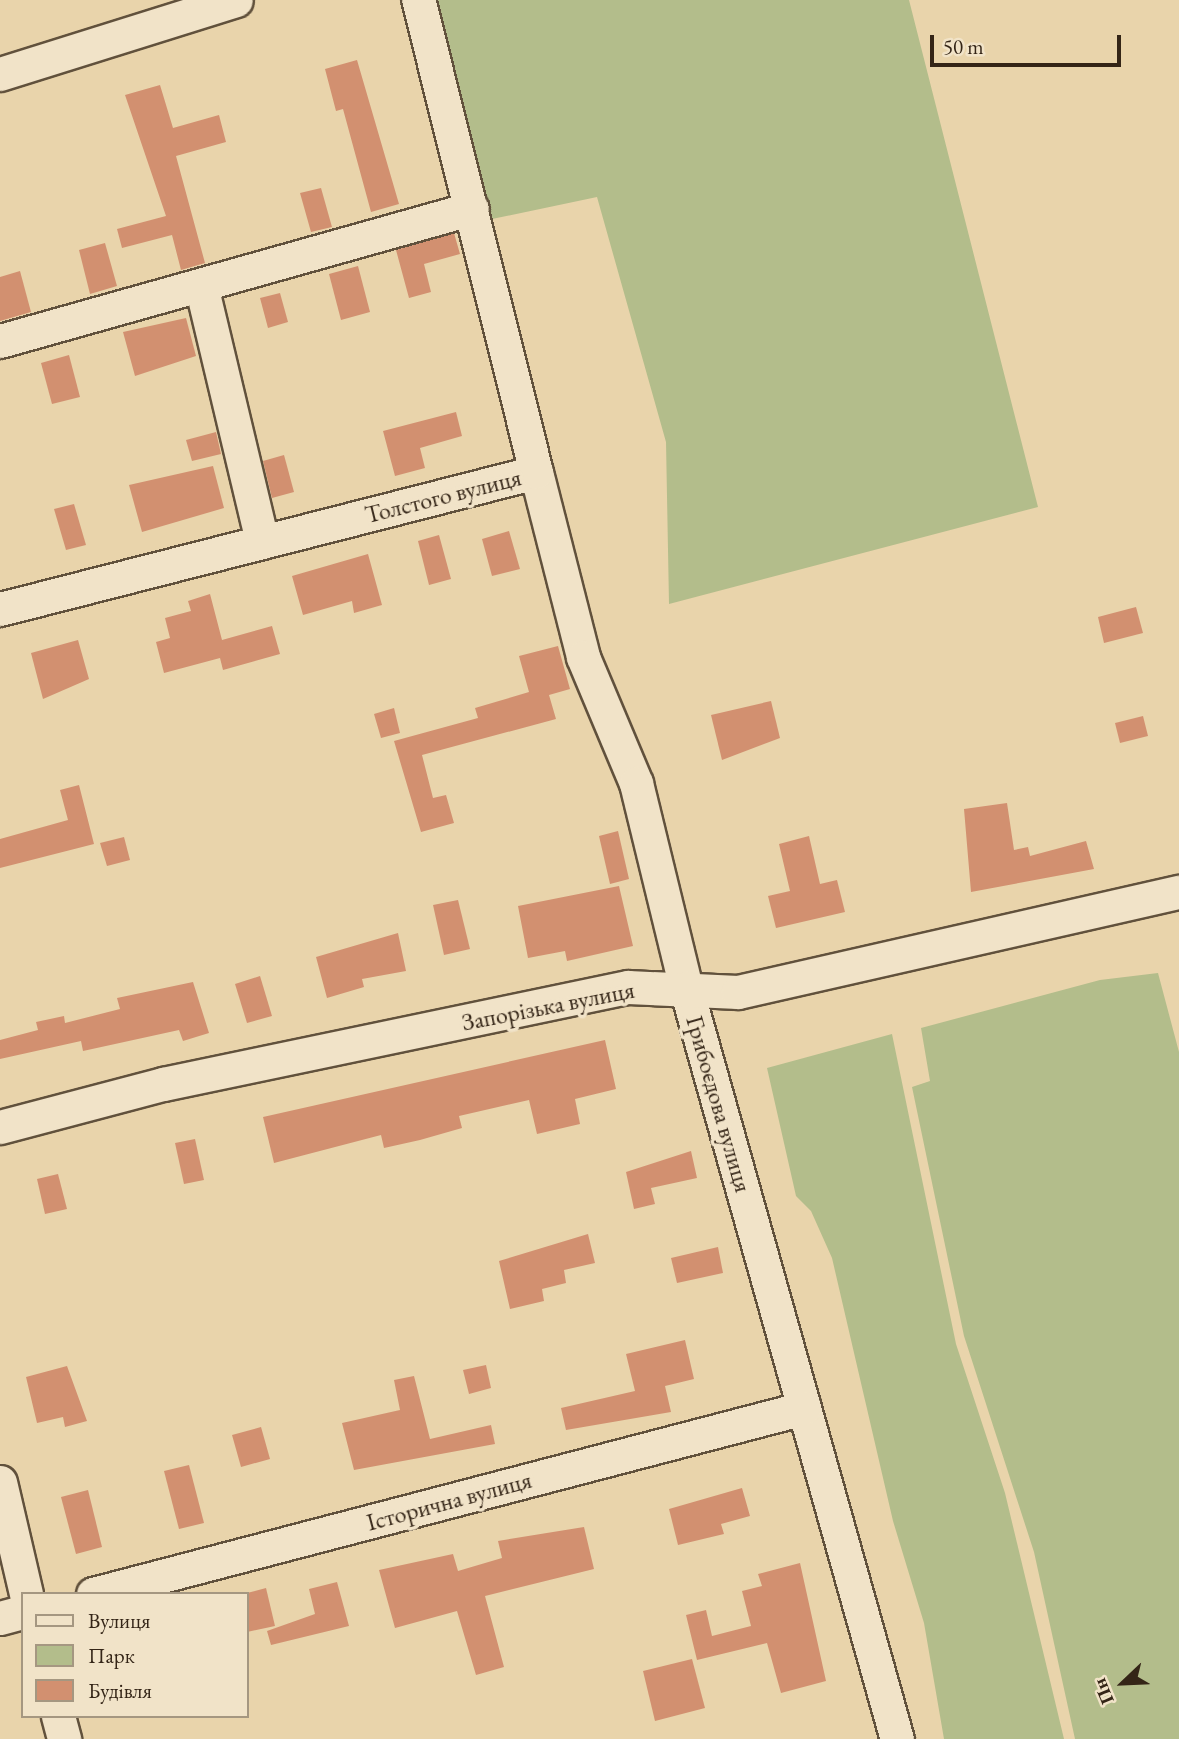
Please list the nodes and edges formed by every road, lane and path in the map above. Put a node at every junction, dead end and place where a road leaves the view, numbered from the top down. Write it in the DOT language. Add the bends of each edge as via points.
graph roads {
  1 [pos="236,0"];
  2 [pos="418,0"];
  3 [pos="0,74"];
  4 [pos="472,208"];
  5 [pos="201,285"];
  6 [pos="0,341"];
  7 [pos="536,472"];
  8 [pos="262,542"];
  9 [pos="0,609"];
  10 [pos="1179,892"];
  11 [pos="686,988"];
  12 [pos="0,1127"];
  13 [pos="804,1408"];
  14 [pos="0,1482"];
  15 [pos="26,1592"];
  16 [pos="101,1592"];
  17 [pos="21,1613"];
  18 [pos="0,1618"];
  19 [pos="59,1718"];
  20 [pos="64,1739"];
  21 [pos="897,1739"];
  1 -- 3 [label="street"];
  2 -- 4 [label="street, Толстого вулиця"];
  4 -- 5 [label="street"];
  4 -- 7 [label="street, Толстого вулиця"];
  5 -- 6 [label="street"];
  5 -- 8 [label="street"];
  7 -- 8 [label="street, Толстого вулиця"];
  7 -- 11 [label="street, Грибоєдова вулиця" via="583,657 636,783"];
  8 -- 9 [label="street, Толстого вулиця"];
  10 -- 11 [label="street, Запорізька вулиця" via="738,992"];
  11 -- 12 [label="street, Запорізька вулиця" via="628,987 163,1084"];
  11 -- 13 [label="street, Грибоєдова вулиця"];
  13 -- 16 [label="street, Історична вулиця"];
  13 -- 21 [label="street, Грибоєдова вулиця"];
  14 -- 15 [label="street"];
  17 -- 18 [label="street"];
  19 -- 20 [label="street"];
}
